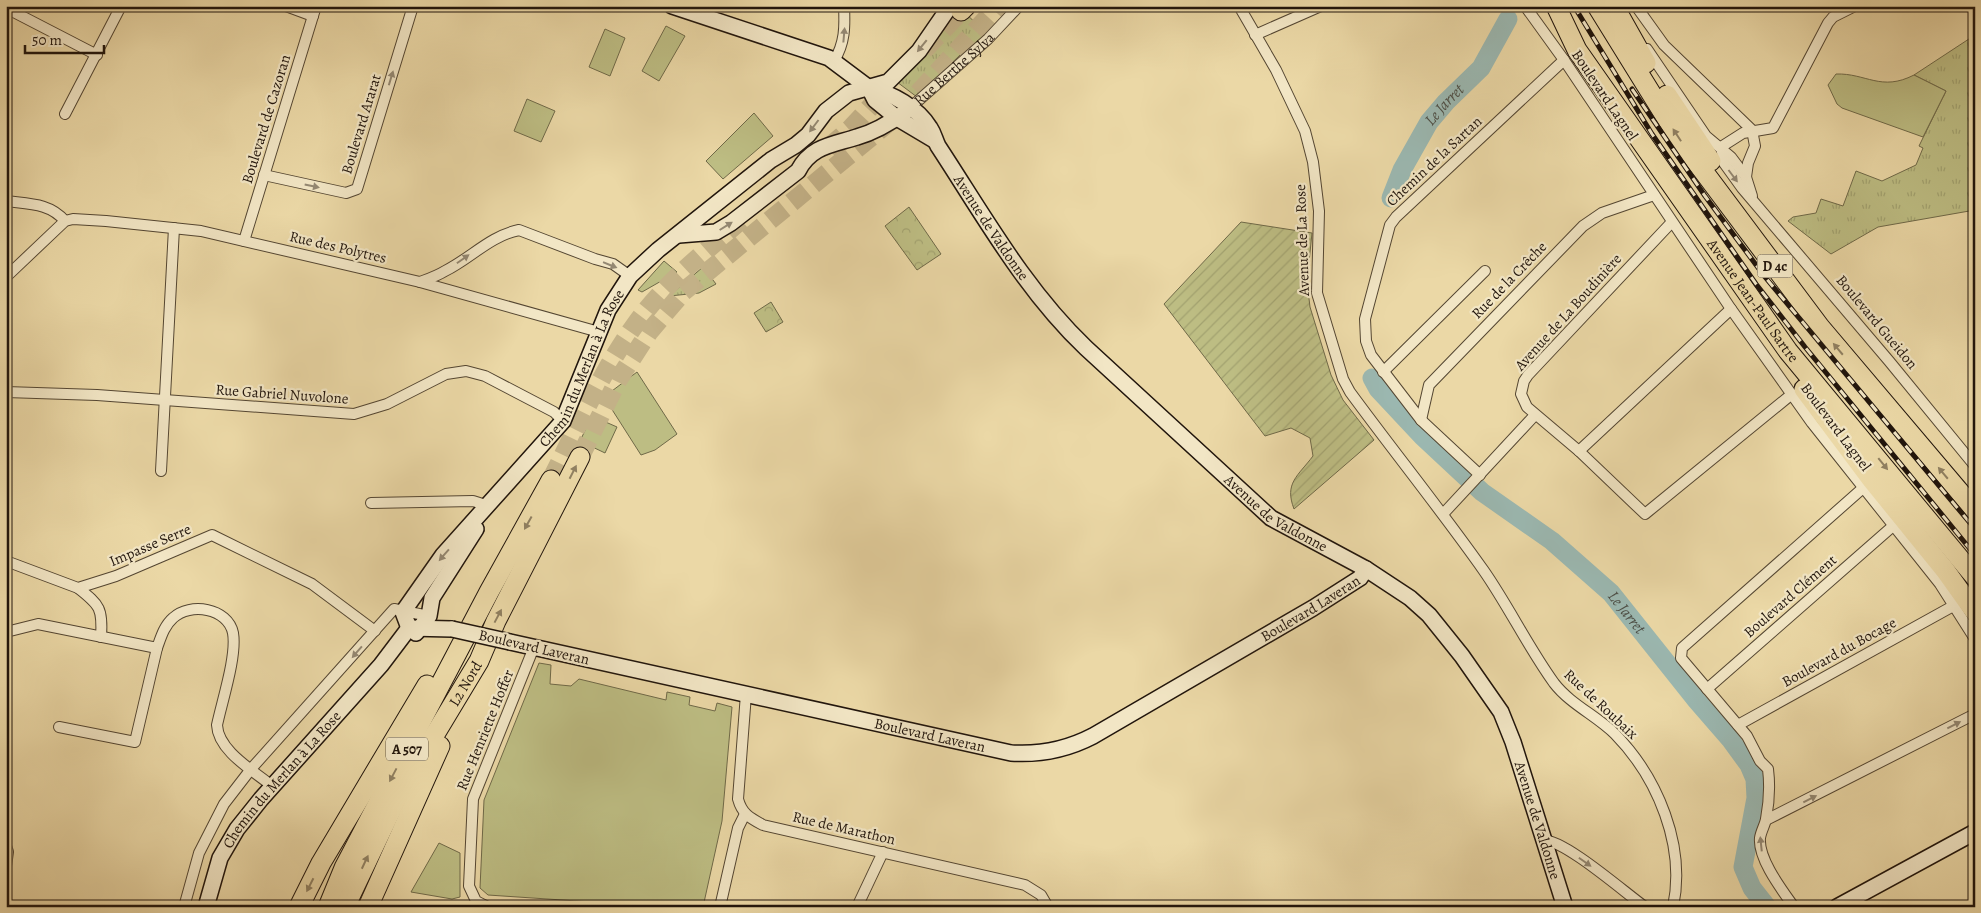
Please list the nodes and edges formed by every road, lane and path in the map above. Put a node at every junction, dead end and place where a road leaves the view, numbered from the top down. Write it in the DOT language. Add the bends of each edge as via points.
graph roads {
  1 [pos="121,6"];
  2 [pos="286,6"];
  3 [pos="413,6"];
  4 [pos="672,6"];
  5 [pos="844,6"];
  6 [pos="1018,6"];
  7 [pos="1239,6"];
  8 [pos="1321,6"];
  9 [pos="1525,6"];
  10 [pos="1544,6"];
  11 [pos="1556,6"];
  12 [pos="1597,6"];
  13 [pos="1614,6"];
  14 [pos="1618,6"];
  15 [pos="1636,6"];
  16 [pos="1855,6"];
  17 [pos="960,7"];
  18 [pos="6,8"];
  19 [pos="315,11"];
  20 [pos="1256,35"];
  21 [pos="97,55"];
  22 [pos="1570,55"];
  23 [pos="834,61"];
  24 [pos="870,88"];
  25 [pos="910,108"];
  26 [pos="65,114"];
  27 [pos="897,118"];
  28 [pos="1752,130"];
  29 [pos="1633,132"];
  30 [pos="934,140"];
  31 [pos="1721,147"];
  32 [pos="264,175"];
  33 [pos="1746,177"];
  34 [pos="1654,195"];
  35 [pos="1753,200"];
  36 [pos="6,201"];
  37 [pos="65,221"];
  38 [pos="1671,223"];
  39 [pos="174,228"];
  40 [pos="679,235"];
  41 [pos="244,241"];
  42 [pos="1485,271"];
  43 [pos="6,276"];
  44 [pos="630,276"];
  45 [pos="420,282"];
  46 [pos="1731,309"];
  47 [pos="1820,327"];
  48 [pos="599,332"];
  49 [pos="1382,372"];
  50 [pos="6,392"];
  51 [pos="1792,394"];
  52 [pos="164,400"];
  53 [pos="1535,414"];
  54 [pos="1421,420"];
  55 [pos="563,421"];
  56 [pos="1579,452"];
  57 [pos="580,457"];
  58 [pos="1975,466"];
  59 [pos="161,471"];
  60 [pos="1477,478"];
  61 [pos="551,480"];
  62 [pos="1863,488"];
  63 [pos="370,503"];
  64 [pos="489,506"];
  65 [pos="1975,510"];
  66 [pos="1443,514"];
  67 [pos="1893,526"];
  68 [pos="6,561"];
  69 [pos="1366,569"];
  70 [pos="1975,577"];
  71 [pos="78,588"];
  72 [pos="489,592"];
  73 [pos="1955,605"];
  74 [pos="404,612"];
  75 [pos="1975,612"];
  76 [pos="420,624"];
  77 [pos="375,631"];
  78 [pos="6,632"];
  79 [pos="102,637"];
  80 [pos="1975,639"];
  81 [pos="534,647"];
  82 [pos="158,648"];
  83 [pos="479,661"];
  84 [pos="1707,689"];
  85 [pos="746,694"];
  86 [pos="1975,714"];
  87 [pos="1738,724"];
  88 [pos="59,726"];
  89 [pos="251,769"];
  90 [pos="272,786"];
  91 [pos="745,814"];
  92 [pos="1766,820"];
  93 [pos="1975,832"];
  94 [pos="1543,840"];
  95 [pos="6,846"];
  96 [pos="883,852"];
  97 [pos="6,866"];
  98 [pos="184,907"];
  99 [pos="206,907"];
  100 [pos="299,907"];
  101 [pos="328,907"];
  102 [pos="345,907"];
  103 [pos="368,907"];
  104 [pos="488,907"];
  105 [pos="720,907"];
  106 [pos="857,907"];
  107 [pos="1048,907"];
  108 [pos="1565,907"];
  109 [pos="1645,907"];
  110 [pos="1673,907"];
  111 [pos="1794,907"];
  112 [pos="1838,907"];
  1 -- 21 [label="street"];
  2 -- 19 [label="street"];
  32 -- 3 [label="street, Boulevard Ararat, one-way" via="346,193 356,189"];
  4 -- 23 [label="street"];
  23 -- 5 [label="street, one-way" via="845,38"];
  6 -- 25 [label="street, Rue Berthe Sylva" via="988,38"];
  7 -- 20 [label="street, Avenue de La Rose"];
  8 -- 20 [label="street"];
  9 -- 22 [label="street, Boulevard Lagnel"];
  10 -- 22 [label="highway"];
  11 -- 22 [label="highway, Avenue Jean-Paul Sartre / D 4c"];
  47 -- 12 [label="highway, D 4c, one-way" via="1680,140"];
  13 -- 47 [label="highway" via="1653,74"];
  14 -- 31 [label="street, Boulevard Gueidon" via="1706,136"];
  15 -- 28 [label="street" via="1664,45"];
  16 -- 28 [label="street" via="1828,23 1773,128"];
  17 -- 24 [label="street, one-way" via="888,82"];
  18 -- 21 [label="street"];
  19 -- 32 [label="street, Boulevard de Cazoran"];
  20 -- 66 [label="street, Avenue de La Rose" via="1297,111 1311,154 1319,211 1317,293 1343,379 1367,416"];
  21 -- 26 [label="street"];
  22 -- 29 [label="highway, Avenue Jean-Paul Sartre / D 4c"];
  22 -- 34 [label="street, Boulevard Lagnel"];
  22 -- 49 [label="street, Chemin de la Sartan" via="1390,225 1365,319 1366,341"];
  23 -- 24 [label="street"];
  24 -- 25 [label="street, Avenue de Valdonne" via="888,92"];
  24 -- 27 [label="street, Avenue de Valdonne" via="875,100"];
  24 -- 40 [label="street, Chemin du Merlan à La Rose, one-way" via="849,93 826,111 802,140 771,160"];
  25 -- 27 [label="street"];
  25 -- 30 [label="street, Avenue de Valdonne" via="930,128"];
  27 -- 30 [label="street, Avenue de Valdonne"];
  40 -- 27 [label="street, one-way" via="716,232 798,171 804,160 824,145 857,137"];
  28 -- 31 [label="street"];
  28 -- 33 [label="street" via="1755,146"];
  29 -- 70 [label="highway, Avenue Jean-Paul Sartre / D 4c, one-way" via="1788,352"];
  29 -- 75 [label="highway" via="1782,359"];
  30 -- 69 [label="street, Avenue de Valdonne" via="1028,282 1062,325 1271,518"];
  31 -- 33 [label="street, Boulevard Gueidon"];
  31 -- 35 [label="street, Boulevard Gueidon, one-way" via="1724,163"];
  32 -- 41 [label="street, Boulevard de Cazoran"];
  33 -- 35 [label="street, Boulevard Gueidon"];
  34 -- 38 [label="street, Boulevard Lagnel"];
  34 -- 54 [label="street, Rue de la Crêche" via="1602,213 1583,226 1429,385"];
  35 -- 58 [label="street, Boulevard Gueidon" via="1890,360"];
  36 -- 37 [label="street" via="48,207"];
  37 -- 39 [label="street, Rue des Polytres" via="106,221"];
  37 -- 43 [label="street"];
  38 -- 46 [label="street, Boulevard Lagnel"];
  38 -- 53 [label="street, Avenue de La Boudinière" via="1528,375 1521,394 1523,402"];
  39 -- 41 [label="street, Rue des Polytres" via="201,230"];
  39 -- 52 [label="street"];
  40 -- 44 [label="street, Chemin du Merlan à La Rose"];
  41 -- 45 [label="street, Rue des Polytres"];
  42 -- 49 [label="street"];
  45 -- 44 [label="street, one-way" via="446,271 507,232 519,230 613,264"];
  44 -- 48 [label="street, Chemin du Merlan à La Rose"];
  45 -- 48 [label="street, Rue des Polytres"];
  46 -- 51 [label="street, Boulevard Lagnel"];
  46 -- 56 [label="street"];
  65 -- 47 [label="highway, D 4c, one-way"];
  48 -- 55 [label="street, Chemin du Merlan à La Rose"];
  49 -- 54 [label="street, Chemin de la Sartan"];
  50 -- 52 [label="street, Rue Gabriel Nuvolone"];
  51 -- 56 [label="street" via="1646,514"];
  51 -- 62 [label="street, Boulevard Lagnel"];
  52 -- 55 [label="street, Rue Gabriel Nuvolone" via="354,414 387,404 446,374 466,371 554,412"];
  52 -- 59 [label="street"];
  53 -- 56 [label="street"];
  53 -- 60 [label="street"];
  54 -- 60 [label="street, Chemin de la Sartan"];
  55 -- 64 [label="street, Chemin du Merlan à La Rose"];
  83 -- 57 [label="highway, L2 Nord / A 507, one-way" via="496,621"];
  60 -- 66 [label="street"];
  61 -- 72 [label="highway, L2 Nord / A 507, one-way"];
  62 -- 67 [label="street, Boulevard Lagnel"];
  62 -- 84 [label="street" via="1682,648 1682,658"];
  63 -- 64 [label="street" via="473,501"];
  64 -- 74 [label="street, Chemin du Merlan à La Rose, one-way" via="443,555"];
  64 -- 76 [label="street, Chemin du Merlan à La Rose" via="432,598"];
  66 -- 110 [label="street, Rue de Roubaix" via="1485,573 1555,684 1614,734 1634,756 1670,827 1676,853"];
  67 -- 73 [label="street, Boulevard Lagnel"];
  67 -- 84 [label="street, Boulevard Clément"];
  68 -- 71 [label="street"];
  69 -- 85 [label="street, Boulevard Laveran" via="1360,578 1229,658 1079,743 1056,750 1012,753"];
  69 -- 94 [label="street, Avenue de Valdonne" via="1410,598 1429,615 1501,712"];
  71 -- 77 [label="street, Impasse Serre" via="116,576 212,535 312,584"];
  71 -- 79 [label="street" via="100,609"];
  72 -- 100 [label="highway, one-way" via="437,668 321,862"];
  72 -- 101 [label="highway, L2 Nord / A 507, one-way" via="344,868"];
  73 -- 80 [label="street, Boulevard Lagnel"];
  73 -- 87 [label="street, Boulevard du Bocage"];
  74 -- 76 [label="street"];
  74 -- 76 [label="street"];
  74 -- 77 [label="street" via="394,609"];
  76 -- 81 [label="street, Boulevard Laveran, bridge"];
  76 -- 90 [label="street, Chemin du Merlan à La Rose"];
  77 -- 89 [label="street, one-way"];
  78 -- 79 [label="street" via="38,624"];
  79 -- 82 [label="street"];
  81 -- 85 [label="street, Boulevard Laveran"];
  81 -- 104 [label="street, Rue Henriette Hoffer" via="473,798 469,886 476,901"];
  82 -- 88 [label="street" via="135,742"];
  82 -- 89 [label="street" via="164,628 184,610 198,608 224,618 233,632 232,653 217,733 225,746"];
  102 -- 83 [label="highway, L2 Nord / A 507, one-way" via="399,794"];
  83 -- 103 [label="highway"];
  84 -- 87 [label="street"];
  85 -- 91 [label="street" via="738,799"];
  92 -- 86 [label="street, one-way"];
  87 -- 92 [label="street" via="1768,769"];
  89 -- 90 [label="street"];
  89 -- 98 [label="street" via="224,804 198,853"];
  90 -- 99 [label="street, Chemin du Merlan à La Rose" via="237,829 220,858"];
  91 -- 96 [label="street, Rue de Marathon" via="763,825"];
  91 -- 105 [label="street" via="738,828"];
  111 -- 92 [label="street, one-way" via="1761,849 1760,837"];
  93 -- 112 [label="street"];
  94 -- 108 [label="street, Avenue de Valdonne"];
  94 -- 109 [label="street, one-way" via="1550,840 1583,860"];
  95 -- 97 [label="street"];
  96 -- 106 [label="street"];
  96 -- 107 [label="street, Rue de Marathon" via="1025,885 1041,895"];
}
